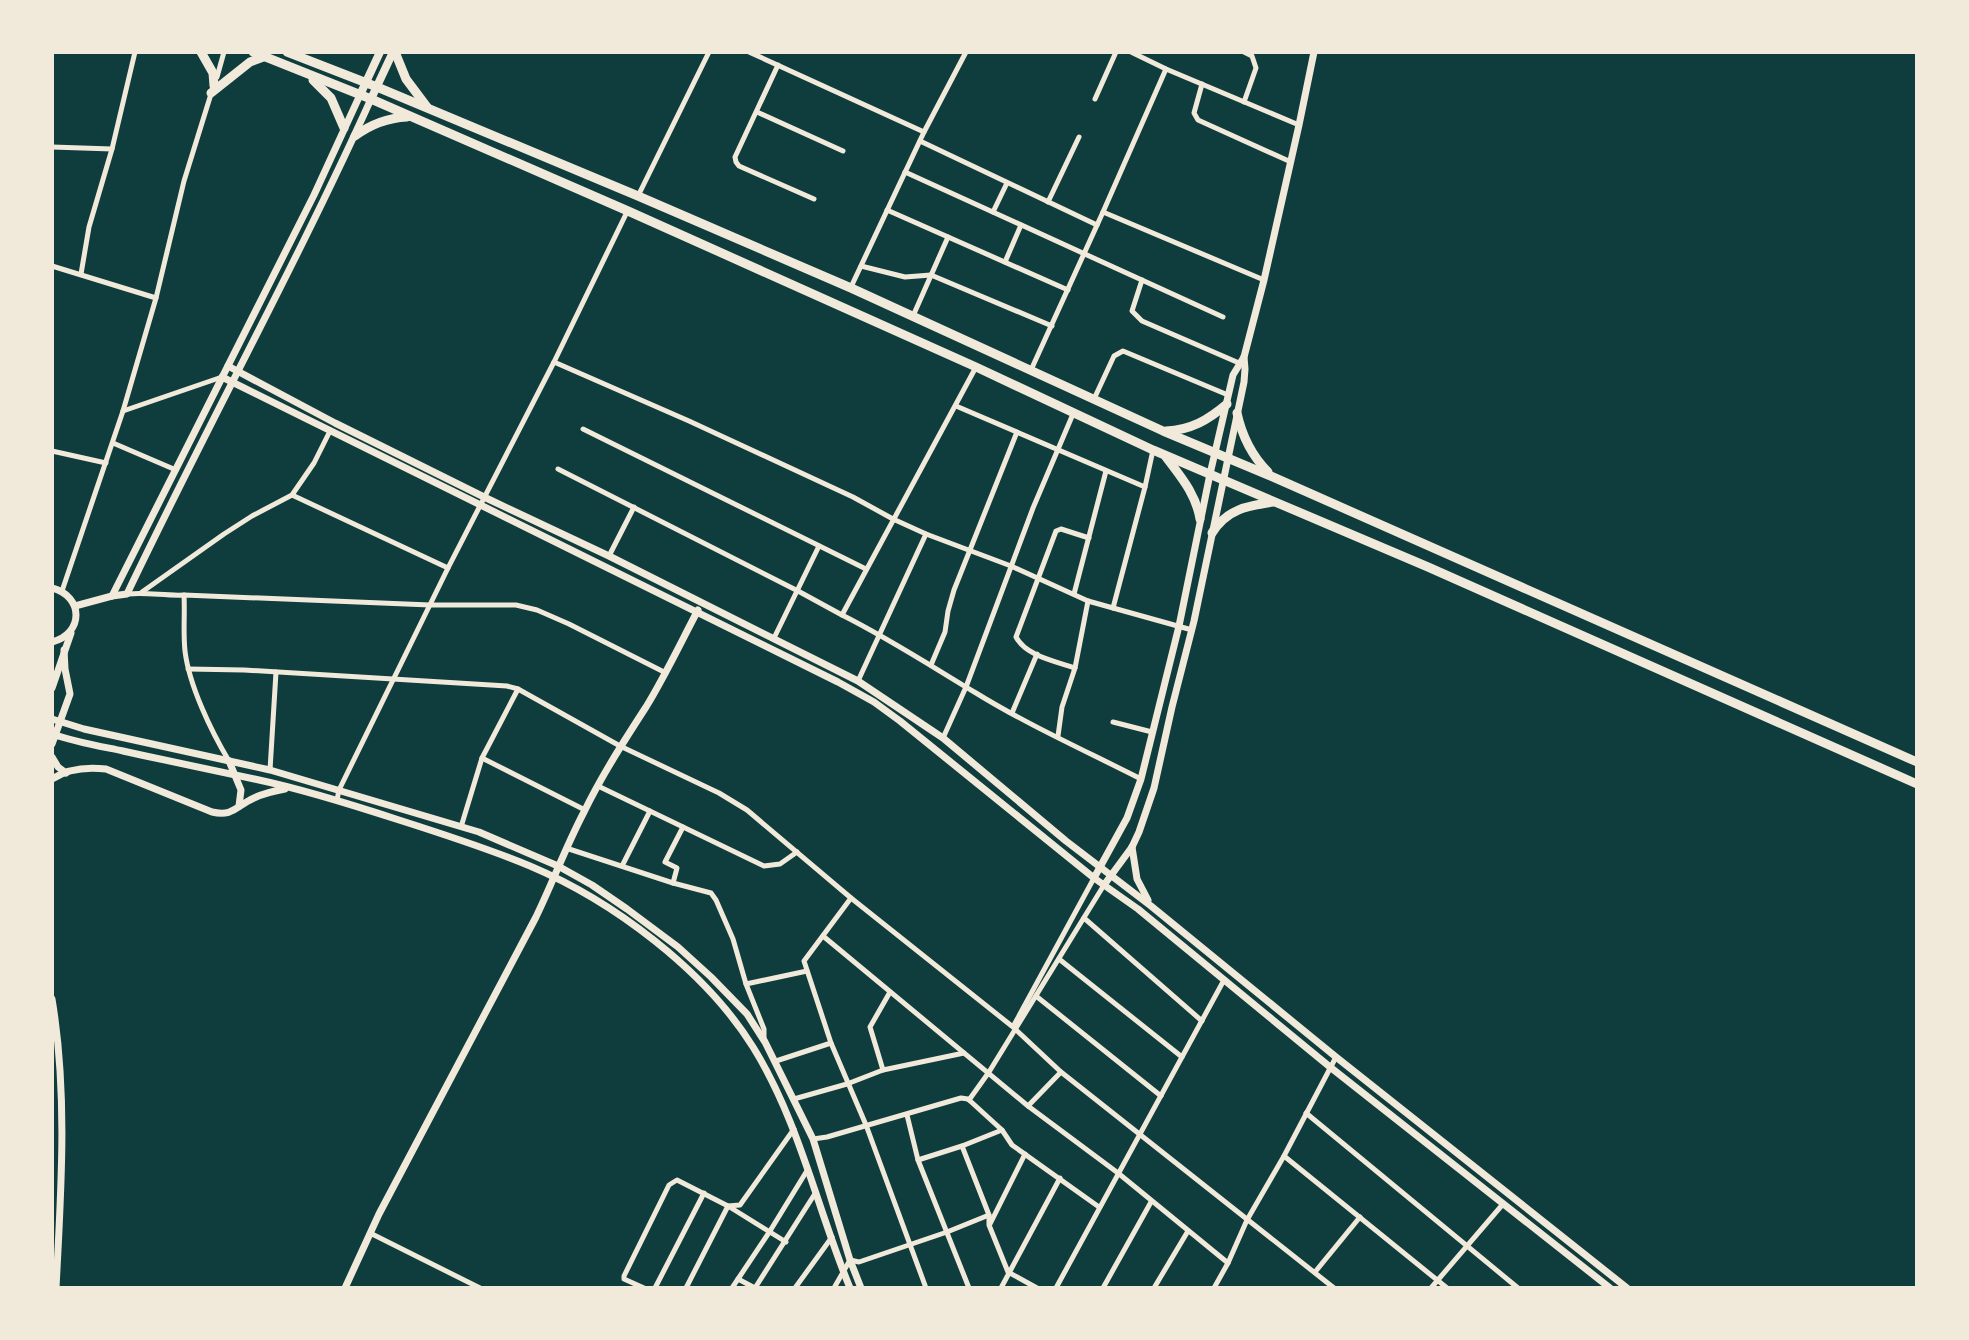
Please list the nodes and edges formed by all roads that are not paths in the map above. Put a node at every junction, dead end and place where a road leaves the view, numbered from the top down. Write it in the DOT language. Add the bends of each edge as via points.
graph roads {
  1 [pos="135,52"];
  2 [pos="201,52"];
  3 [pos="253,52"];
  4 [pos="287,52"];
  5 [pos="380,52"];
  6 [pos="394,52"];
  7 [pos="709,52"];
  8 [pos="749,52"];
  9 [pos="966,52"];
  10 [pos="1116,52"];
  11 [pos="1131,52"];
  12 [pos="1244,52"];
  13 [pos="1314,52"];
  14 [pos="223,53"];
  15 [pos="300,55"];
  16 [pos="266,56"];
  17 [pos="778,65"];
  18 [pos="1166,69"];
  19 [pos="307,75"];
  20 [pos="365,82"];
  21 [pos="1202,84"];
  22 [pos="377,87"];
  23 [pos="212,90"];
  24 [pos="360,95"];
  25 [pos="371,99"];
  26 [pos="1095,99"];
  27 [pos="1244,102"];
  28 [pos="433,112"];
  29 [pos="757,112"];
  30 [pos="410,117"];
  31 [pos="1299,125"];
  32 [pos="344,128"];
  33 [pos="924,132"];
  34 [pos="355,136"];
  35 [pos="1079,137"];
  36 [pos="920,141"];
  37 [pos="52,147"];
  38 [pos="112,149"];
  39 [pos="843,151"];
  40 [pos="1291,162"];
  41 [pos="905,172"];
  42 [pos="1007,183"];
  43 [pos="638,196"];
  44 [pos="814,199"];
  45 [pos="1048,202"];
  46 [pos="887,210"];
  47 [pos="628,211"];
  48 [pos="993,212"];
  49 [pos="1103,212"];
  50 [pos="1021,225"];
  51 [pos="1097,225"];
  52 [pos="948,237"];
  53 [pos="1084,254"];
  54 [pos="1005,262"];
  55 [pos="52,266"];
  56 [pos="861,266"];
  57 [pos="81,274"];
  58 [pos="931,275"];
  59 [pos="1142,280"];
  60 [pos="1264,280"];
  61 [pos="851,288"];
  62 [pos="1068,290"];
  63 [pos="156,298"];
  64 [pos="913,316"];
  65 [pos="1223,317"];
  66 [pos="1052,326"];
  67 [pos="1242,360"];
  68 [pos="554,362"];
  69 [pos="228,366"];
  70 [pos="976,367"];
  71 [pos="1031,370"];
  72 [pos="239,371"];
  73 [pos="222,377"];
  74 [pos="234,382"];
  75 [pos="1094,399"];
  76 [pos="1228,399"];
  77 [pos="956,406"];
  78 [pos="123,411"];
  79 [pos="1237,413"];
  80 [pos="1073,414"];
  81 [pos="583,429"];
  82 [pos="330,431"];
  83 [pos="1163,431"];
  84 [pos="1017,432"];
  85 [pos="113,443"];
  86 [pos="1058,449"];
  87 [pos="1153,450"];
  88 [pos="52,451"];
  89 [pos="1215,453"];
  90 [pos="1164,455"];
  91 [pos="1228,458"];
  92 [pos="106,463"];
  93 [pos="558,469"];
  94 [pos="176,470"];
  95 [pos="1106,471"];
  96 [pos="1210,474"];
  97 [pos="1273,477"];
  98 [pos="1223,479"];
  99 [pos="1145,487"];
  100 [pos="292,495"];
  101 [pos="484,497"];
  102 [pos="1275,502"];
  103 [pos="480,506"];
  104 [pos="634,507"];
  105 [pos="893,519"];
  106 [pos="1200,519"];
  107 [pos="1212,533"];
  108 [pos="926,534"];
  109 [pos="1089,538"];
  110 [pos="819,546"];
  111 [pos="971,550"];
  112 [pos="609,556"];
  113 [pos="1011,566"];
  114 [pos="448,568"];
  115 [pos="866,569"];
  116 [pos="1037,578"];
  117 [pos="52,588"];
  118 [pos="62,591"];
  119 [pos="798,591"];
  120 [pos="141,592"];
  121 [pos="127,594"];
  122 [pos="1074,594"];
  123 [pos="184,595"];
  124 [pos="112,596"];
  125 [pos="1088,601"];
  126 [pos="702,603"];
  127 [pos="430,605"];
  128 [pos="75,606"];
  129 [pos="1113,608"];
  130 [pos="697,611"];
  131 [pos="842,615"];
  132 [pos="75,623"];
  133 [pos="1179,626"];
  134 [pos="1192,630"];
  135 [pos="880,634"];
  136 [pos="774,638"];
  137 [pos="52,642"];
  138 [pos="64,650"];
  139 [pos="1037,654"];
  140 [pos="931,665"];
  141 [pos="1075,668"];
  142 [pos="188,669"];
  143 [pos="276,672"];
  144 [pos="664,672"];
  145 [pos="394,680"];
  146 [pos="858,681"];
  147 [pos="966,687"];
  148 [pos="52,688"];
  149 [pos="518,689"];
  150 [pos="1012,713"];
  151 [pos="52,719"];
  152 [pos="1113,722"];
  153 [pos="1152,732"];
  154 [pos="52,734"];
  155 [pos="1058,736"];
  156 [pos="943,738"];
  157 [pos="52,744"];
  158 [pos="620,746"];
  159 [pos="52,757"];
  160 [pos="482,758"];
  161 [pos="229,761"];
  162 [pos="1917,762"];
  163 [pos="270,770"];
  164 [pos="66,773"];
  165 [pos="236,775"];
  166 [pos="52,779"];
  167 [pos="1141,779"];
  168 [pos="1917,784"];
  169 [pos="598,786"];
  170 [pos="292,789"];
  171 [pos="339,790"];
  172 [pos="337,800"];
  173 [pos="239,806"];
  174 [pos="585,810"];
  175 [pos="650,811"];
  176 [pos="461,827"];
  177 [pos="683,827"];
  178 [pos="1132,847"];
  179 [pos="566,848"];
  180 [pos="797,852"];
  181 [pos="558,866"];
  182 [pos="622,866"];
  183 [pos="1099,867"];
  184 [pos="1111,876"];
  185 [pos="555,878"];
  186 [pos="1094,878"];
  187 [pos="673,883"];
  188 [pos="1104,885"];
  189 [pos="851,898"];
  190 [pos="1151,906"];
  191 [pos="1084,918"];
  192 [pos="823,936"];
  193 [pos="1059,959"];
  194 [pos="807,971"];
  195 [pos="1225,979"];
  196 [pos="746,984"];
  197 [pos="722,989"];
  198 [pos="890,992"];
  199 [pos="1036,996"];
  200 [pos="713,997"];
  201 [pos="52,999"];
  202 [pos="1202,1021"];
  203 [pos="1014,1029"];
  204 [pos="764,1040"];
  205 [pos="831,1043"];
  206 [pos="965,1053"];
  207 [pos="1182,1057"];
  208 [pos="1336,1057"];
  209 [pos="776,1061"];
  210 [pos="1330,1067"];
  211 [pos="883,1070"];
  212 [pos="989,1072"];
  213 [pos="1061,1072"];
  214 [pos="847,1084"];
  215 [pos="1161,1096"];
  216 [pos="794,1099"];
  217 [pos="969,1100"];
  218 [pos="1028,1106"];
  219 [pos="1306,1113"];
  220 [pos="907,1115"];
  221 [pos="866,1125"];
  222 [pos="794,1129"];
  223 [pos="1002,1130"];
  224 [pos="1140,1134"];
  225 [pos="813,1139"];
  226 [pos="962,1146"];
  227 [pos="1025,1154"];
  228 [pos="1284,1156"];
  229 [pos="918,1160"];
  230 [pos="808,1169"];
  231 [pos="1118,1173"];
  232 [pos="1060,1178"];
  233 [pos="816,1192"];
  234 [pos="705,1193"];
  235 [pos="1151,1202"];
  236 [pos="1504,1203"];
  237 [pos="728,1206"];
  238 [pos="1099,1207"];
  239 [pos="989,1215"];
  240 [pos="1360,1217"];
  241 [pos="1247,1220"];
  242 [pos="989,1225"];
  243 [pos="770,1231"];
  244 [pos="1188,1231"];
  245 [pos="947,1232"];
  246 [pos="370,1233"];
  247 [pos="832,1237"];
  248 [pos="786,1242"];
  249 [pos="910,1244"];
  250 [pos="1467,1246"];
  251 [pos="850,1260"];
  252 [pos="1228,1263"];
  253 [pos="1603,1269"];
  254 [pos="1008,1272"];
  255 [pos="1315,1272"];
  256 [pos="844,1273"];
  257 [pos="1596,1277"];
  258 [pos="738,1279"];
  259 [pos="465,1280"];
  260 [pos="1438,1280"];
  261 [pos="56,1288"];
  262 [pos="345,1288"];
  263 [pos="460,1288"];
  264 [pos="480,1288"];
  265 [pos="644,1288"];
  266 [pos="655,1288"];
  267 [pos="686,1288"];
  268 [pos="732,1288"];
  269 [pos="755,1288"];
  270 [pos="795,1288"];
  271 [pos="834,1288"];
  272 [pos="850,1288"];
  273 [pos="861,1288"];
  274 [pos="926,1288"];
  275 [pos="969,1288"];
  276 [pos="1001,1288"];
  277 [pos="1037,1288"];
  278 [pos="1056,1288"];
  279 [pos="1103,1288"];
  280 [pos="1154,1288"];
  281 [pos="1214,1288"];
  282 [pos="1334,1288"];
  283 [pos="1431,1288"];
  284 [pos="1447,1288"];
  285 [pos="1518,1288"];
  286 [pos="1610,1288"];
  287 [pos="1627,1288"];
  1 -- 38 [label="street"];
  2 -- 23 [label="highway" via="213,73"];
  3 -- 16 [label="highway"];
  4 -- 15 [label="highway"];
  5 -- 20 [label="main road"];
  6 -- 22 [label="main road"];
  6 -- 28 [label="highway" via="411,89"];
  7 -- 43 [label="street"];
  8 -- 17 [label="street"];
  9 -- 33 [label="street"];
  10 -- 26 [label="street"];
  11 -- 18 [label="street"];
  12 -- 27 [label="street" via="1256,68"];
  13 -- 31 [label="main road"];
  14 -- 23 [label="street"];
  15 -- 20 [label="highway"];
  16 -- 19 [label="highway"];
  16 -- 23 [label="highway"];
  17 -- 29 [label="street"];
  17 -- 33 [label="street"];
  18 -- 21 [label="street"];
  18 -- 49 [label="street"];
  19 -- 24 [label="highway"];
  19 -- 32 [label="highway" via="331,98"];
  20 -- 22 [label="highway"];
  20 -- 24 [label="main road"];
  21 -- 27 [label="street"];
  21 -- 40 [label="street" via="1194,113 1198,120"];
  22 -- 25 [label="main road"];
  22 -- 28 [label="highway"];
  23 -- 63 [label="street"];
  24 -- 25 [label="highway"];
  24 -- 32 [label="main road"];
  25 -- 30 [label="highway"];
  25 -- 34 [label="main road"];
  27 -- 31 [label="street"];
  28 -- 43 [label="highway"];
  29 -- 39 [label="street"];
  29 -- 44 [label="street" via="736,162"];
  30 -- 34 [label="highway" via="387,120"];
  30 -- 47 [label="highway"];
  31 -- 40 [label="main road"];
  32 -- 69 [label="main road"];
  33 -- 36 [label="street"];
  34 -- 72 [label="main road"];
  35 -- 45 [label="street"];
  36 -- 41 [label="street"];
  36 -- 42 [label="street"];
  37 -- 38 [label="street"];
  38 -- 57 [label="street"];
  40 -- 60 [label="main road"];
  41 -- 46 [label="street"];
  41 -- 48 [label="street"];
  42 -- 45 [label="street"];
  42 -- 48 [label="street"];
  43 -- 61 [label="highway"];
  45 -- 51 [label="street"];
  46 -- 52 [label="street"];
  46 -- 56 [label="street"];
  47 -- 68 [label="street"];
  47 -- 70 [label="highway"];
  48 -- 50 [label="street"];
  49 -- 51 [label="street"];
  49 -- 60 [label="street"];
  50 -- 53 [label="street"];
  50 -- 54 [label="street"];
  51 -- 53 [label="street"];
  52 -- 54 [label="street"];
  52 -- 58 [label="street"];
  53 -- 59 [label="street"];
  53 -- 62 [label="street"];
  54 -- 62 [label="street"];
  55 -- 57 [label="street"];
  56 -- 58 [label="street" via="905,277"];
  56 -- 61 [label="street"];
  57 -- 63 [label="street"];
  58 -- 64 [label="street"];
  58 -- 66 [label="street"];
  59 -- 65 [label="street"];
  59 -- 67 [label="street" via="1132,311 1142,321"];
  60 -- 67 [label="main road"];
  61 -- 64 [label="highway"];
  62 -- 66 [label="street"];
  63 -- 78 [label="street"];
  64 -- 71 [label="highway"];
  66 -- 71 [label="street"];
  67 -- 76 [label="main road"];
  67 -- 79 [label="main road" via="1245,376"];
  68 -- 101 [label="street"];
  68 -- 105 [label="street"];
  69 -- 72 [label="main road"];
  69 -- 73 [label="main road"];
  70 -- 77 [label="street"];
  70 -- 80 [label="highway"];
  71 -- 75 [label="highway"];
  72 -- 74 [label="main road"];
  72 -- 101 [label="main road"];
  73 -- 74 [label="main road"];
  73 -- 78 [label="street"];
  73 -- 94 [label="main road"];
  74 -- 82 [label="main road"];
  74 -- 121 [label="main road"];
  75 -- 76 [label="street" via="1114,356 1123,351"];
  75 -- 83 [label="highway"];
  76 -- 83 [label="highway" via="1204,421"];
  76 -- 89 [label="main road"];
  77 -- 84 [label="street"];
  77 -- 105 [label="street"];
  78 -- 85 [label="street"];
  79 -- 91 [label="main road"];
  79 -- 97 [label="highway" via="1246,443"];
  80 -- 86 [label="street"];
  80 -- 87 [label="highway"];
  81 -- 110 [label="street"];
  82 -- 100 [label="street"];
  82 -- 103 [label="main road"];
  83 -- 89 [label="highway"];
  84 -- 86 [label="street"];
  84 -- 111 [label="street"];
  85 -- 92 [label="street"];
  85 -- 94 [label="street"];
  86 -- 95 [label="street"];
  86 -- 113 [label="street"];
  87 -- 90 [label="highway"];
  87 -- 99 [label="street"];
  88 -- 92 [label="street"];
  89 -- 91 [label="highway"];
  89 -- 96 [label="main road"];
  90 -- 96 [label="highway"];
  90 -- 106 [label="highway" via="1190,488"];
  91 -- 97 [label="highway"];
  91 -- 98 [label="main road"];
  92 -- 118 [label="street"];
  93 -- 104 [label="street"];
  94 -- 124 [label="main road"];
  95 -- 99 [label="street"];
  95 -- 109 [label="street"];
  96 -- 98 [label="highway"];
  96 -- 106 [label="main road"];
  97 -- 162 [label="highway"];
  98 -- 102 [label="highway"];
  98 -- 107 [label="main road"];
  99 -- 129 [label="street"];
  100 -- 114 [label="street"];
  100 -- 120 [label="street"];
  101 -- 103 [label="street"];
  101 -- 112 [label="main road"];
  102 -- 107 [label="highway" via="1234,510"];
  102 -- 168 [label="highway"];
  103 -- 114 [label="street"];
  103 -- 130 [label="main road"];
  104 -- 112 [label="street"];
  104 -- 119 [label="street"];
  105 -- 108 [label="street"];
  105 -- 115 [label="street"];
  106 -- 133 [label="main road"];
  107 -- 134 [label="main road"];
  108 -- 111 [label="street"];
  108 -- 135 [label="street"];
  109 -- 116 [label="street" via="1058,529"];
  109 -- 122 [label="street"];
  110 -- 115 [label="street"];
  110 -- 119 [label="street"];
  111 -- 113 [label="street"];
  111 -- 140 [label="street"];
  112 -- 126 [label="main road"];
  113 -- 116 [label="street"];
  113 -- 147 [label="street"];
  114 -- 127 [label="street"];
  115 -- 131 [label="street"];
  116 -- 122 [label="street"];
  116 -- 139 [label="street" via="1016,637"];
  117 -- 118 [label="main road"];
  118 -- 128 [label="main road"];
  119 -- 131 [label="street"];
  119 -- 136 [label="street"];
  120 -- 121 [label="street"];
  120 -- 123 [label="street"];
  121 -- 124 [label="main road"];
  122 -- 125 [label="street"];
  123 -- 127 [label="street"];
  123 -- 142 [label="street"];
  124 -- 128 [label="main road"];
  125 -- 129 [label="street"];
  125 -- 141 [label="street"];
  126 -- 130 [label="main road"];
  126 -- 136 [label="main road"];
  127 -- 144 [label="street" via="516,605 537,610"];
  127 -- 145 [label="street"];
  128 -- 132 [label="main road"];
  129 -- 133 [label="street"];
  130 -- 144 [label="main road"];
  130 -- 186 [label="main road" via="874,702"];
  131 -- 135 [label="street"];
  132 -- 137 [label="main road"];
  132 -- 138 [label="main road"];
  133 -- 134 [label="street"];
  133 -- 153 [label="main road"];
  134 -- 178 [label="main road" via="1154,788"];
  135 -- 140 [label="street"];
  135 -- 146 [label="street"];
  136 -- 146 [label="main road"];
  138 -- 148 [label="main road"];
  138 -- 157 [label="main road" via="70,694"];
  139 -- 141 [label="street"];
  139 -- 150 [label="street"];
  140 -- 147 [label="street"];
  141 -- 155 [label="street"];
  142 -- 143 [label="street"];
  142 -- 161 [label="street"];
  143 -- 145 [label="street"];
  143 -- 163 [label="street"];
  144 -- 158 [label="main road"];
  145 -- 149 [label="street"];
  145 -- 171 [label="street"];
  146 -- 156 [label="main road"];
  147 -- 150 [label="street"];
  147 -- 156 [label="street"];
  149 -- 158 [label="street"];
  149 -- 160 [label="street"];
  150 -- 155 [label="street"];
  151 -- 161 [label="main road"];
  152 -- 153 [label="street"];
  153 -- 167 [label="main road"];
  154 -- 165 [label="main road"];
  155 -- 167 [label="street"];
  156 -- 183 [label="main road"];
  158 -- 169 [label="main road"];
  158 -- 180 [label="street" via="735,803"];
  159 -- 164 [label="main road"];
  160 -- 174 [label="street"];
  160 -- 176 [label="street"];
  161 -- 163 [label="main road"];
  161 -- 165 [label="main road"];
  163 -- 171 [label="main road"];
  164 -- 166 [label="main road"];
  164 -- 173 [label="main road" via="106,769 212,812 230,813"];
  165 -- 170 [label="main road"];
  165 -- 173 [label="main road"];
  167 -- 183 [label="main road" via="1127,818"];
  169 -- 174 [label="main road"];
  169 -- 175 [label="street"];
  170 -- 172 [label="main road"];
  170 -- 173 [label="main road" via="264,793"];
  171 -- 172 [label="street"];
  171 -- 176 [label="main road"];
  172 -- 185 [label="main road" via="487,849"];
  174 -- 179 [label="main road"];
  175 -- 177 [label="street"];
  175 -- 182 [label="street"];
  176 -- 181 [label="main road"];
  177 -- 180 [label="street" via="764,866 780,864"];
  177 -- 187 [label="street" via="665,862 677,868"];
  178 -- 184 [label="main road"];
  178 -- 190 [label="main road" via="1137,879"];
  179 -- 181 [label="main road"];
  179 -- 182 [label="street"];
  180 -- 189 [label="street"];
  181 -- 185 [label="main road"];
  181 -- 197 [label="main road" via="650,925"];
  182 -- 187 [label="street"];
  183 -- 184 [label="main road"];
  183 -- 186 [label="main road"];
  184 -- 188 [label="main road"];
  184 -- 190 [label="main road"];
  185 -- 200 [label="main road" via="655,942"];
  185 -- 246 [label="main road"];
  186 -- 188 [label="main road"];
  186 -- 203 [label="street"];
  187 -- 196 [label="street" via="711,893 733,939"];
  188 -- 191 [label="street"];
  188 -- 195 [label="main road"];
  189 -- 192 [label="street"];
  189 -- 203 [label="street"];
  190 -- 208 [label="main road"];
  191 -- 193 [label="street"];
  191 -- 202 [label="street"];
  192 -- 194 [label="street" via="804,961"];
  192 -- 198 [label="street"];
  193 -- 199 [label="street"];
  193 -- 207 [label="street"];
  194 -- 196 [label="street"];
  194 -- 205 [label="street"];
  195 -- 202 [label="street"];
  195 -- 210 [label="main road"];
  196 -- 204 [label="street"];
  197 -- 200 [label="main road"];
  197 -- 204 [label="main road"];
  198 -- 206 [label="street"];
  198 -- 211 [label="street" via="870,1027"];
  199 -- 203 [label="street"];
  199 -- 215 [label="street"];
  200 -- 222 [label="main road" via="754,1048"];
  201 -- 261 [label="main road" via="60,1083"];
  202 -- 207 [label="street"];
  203 -- 212 [label="street"];
  203 -- 213 [label="street"];
  204 -- 209 [label="main road"];
  205 -- 209 [label="street"];
  205 -- 214 [label="street"];
  206 -- 211 [label="street"];
  206 -- 212 [label="street"];
  207 -- 215 [label="street"];
  208 -- 210 [label="street"];
  208 -- 253 [label="main road"];
  209 -- 216 [label="main road"];
  210 -- 219 [label="street"];
  210 -- 236 [label="main road"];
  211 -- 214 [label="street"];
  212 -- 217 [label="street"];
  212 -- 218 [label="street"];
  213 -- 218 [label="street"];
  213 -- 224 [label="street"];
  214 -- 216 [label="street"];
  214 -- 221 [label="street"];
  215 -- 224 [label="street"];
  216 -- 225 [label="main road"];
  217 -- 220 [label="street"];
  217 -- 223 [label="street"];
  218 -- 231 [label="street"];
  219 -- 228 [label="street"];
  219 -- 250 [label="street"];
  220 -- 221 [label="street"];
  220 -- 229 [label="street"];
  221 -- 225 [label="street"];
  221 -- 249 [label="street"];
  222 -- 230 [label="main road"];
  222 -- 237 [label="street" via="740,1205"];
  223 -- 226 [label="street"];
  223 -- 227 [label="street"];
  224 -- 231 [label="street"];
  224 -- 241 [label="street"];
  225 -- 251 [label="main road"];
  226 -- 229 [label="street"];
  226 -- 239 [label="street"];
  227 -- 232 [label="street"];
  227 -- 242 [label="street"];
  228 -- 240 [label="street"];
  228 -- 241 [label="street"];
  229 -- 245 [label="street"];
  230 -- 233 [label="main road"];
  230 -- 243 [label="street"];
  231 -- 235 [label="street"];
  231 -- 238 [label="street"];
  232 -- 238 [label="street"];
  232 -- 254 [label="street"];
  233 -- 247 [label="main road"];
  233 -- 248 [label="street"];
  234 -- 237 [label="street"];
  234 -- 265 [label="street" via="677,1180 669,1185 623,1277"];
  234 -- 266 [label="street"];
  235 -- 244 [label="street"];
  235 -- 279 [label="street"];
  236 -- 250 [label="street"];
  236 -- 257 [label="main road"];
  237 -- 243 [label="street"];
  237 -- 267 [label="street"];
  238 -- 278 [label="street"];
  239 -- 242 [label="street"];
  239 -- 245 [label="street"];
  240 -- 255 [label="street"];
  240 -- 260 [label="street"];
  241 -- 252 [label="street"];
  241 -- 255 [label="street"];
  242 -- 254 [label="street"];
  243 -- 248 [label="street"];
  243 -- 258 [label="street"];
  244 -- 252 [label="street"];
  244 -- 280 [label="street"];
  245 -- 249 [label="street"];
  245 -- 275 [label="street"];
  246 -- 259 [label="street"];
  246 -- 262 [label="main road"];
  247 -- 256 [label="main road"];
  247 -- 270 [label="street"];
  248 -- 269 [label="street"];
  249 -- 251 [label="street" via="859,1262"];
  249 -- 274 [label="street"];
  250 -- 260 [label="street"];
  250 -- 285 [label="street"];
  251 -- 256 [label="street"];
  251 -- 273 [label="main road"];
  252 -- 281 [label="street"];
  253 -- 257 [label="main road"];
  253 -- 287 [label="main road"];
  254 -- 276 [label="street"];
  254 -- 277 [label="street"];
  255 -- 282 [label="street"];
  256 -- 271 [label="street"];
  256 -- 272 [label="main road"];
  257 -- 286 [label="main road"];
  258 -- 268 [label="street"];
  258 -- 269 [label="street"];
  259 -- 263 [label="street"];
  259 -- 264 [label="street"];
  260 -- 283 [label="street"];
  260 -- 284 [label="street"];
}
